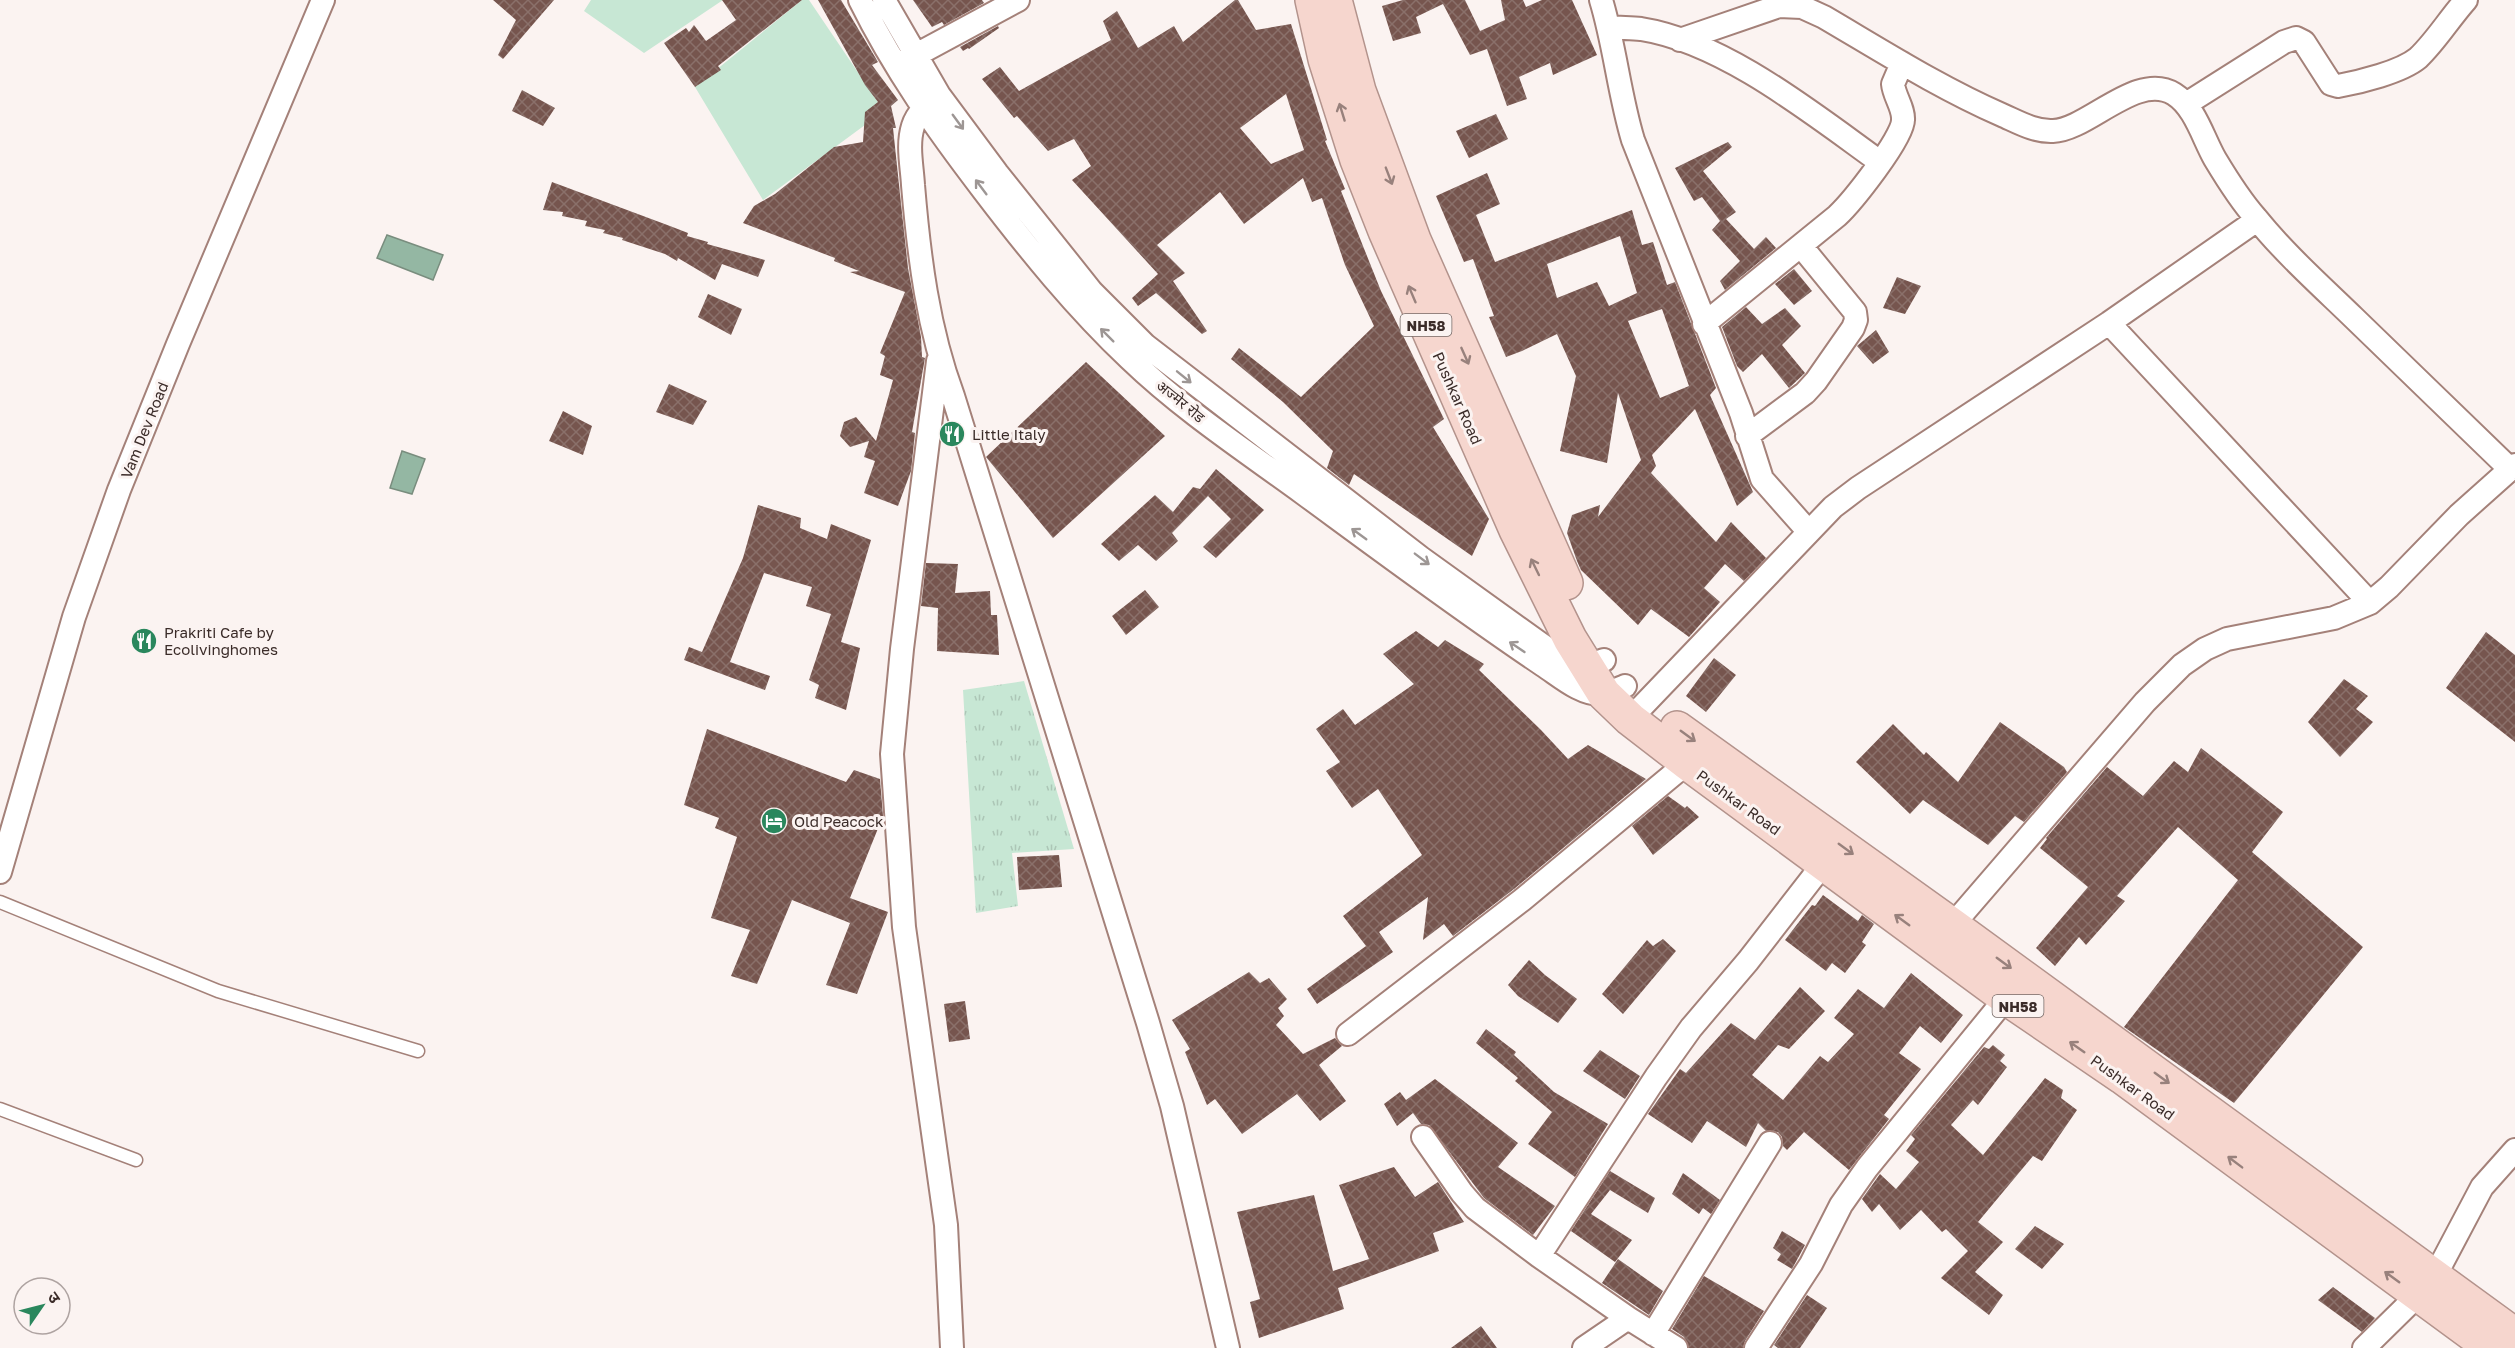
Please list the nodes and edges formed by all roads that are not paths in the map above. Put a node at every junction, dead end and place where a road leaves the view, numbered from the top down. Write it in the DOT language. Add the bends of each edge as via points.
graph roads {
  1 [pos="323,0"];
  2 [pos="860,0"];
  3 [pos="884,0"];
  4 [pos="1018,0"];
  5 [pos="1312,0"];
  6 [pos="1335,0"];
  7 [pos="1601,0"];
  8 [pos="2466,0"];
  9 [pos="1609,27"];
  10 [pos="1680,40"];
  11 [pos="906,61"];
  12 [pos="1902,63"];
  13 [pos="931,102"];
  14 [pos="2186,104"];
  15 [pos="1880,162"];
  16 [pos="2256,220"];
  17 [pos="1801,246"];
  18 [pos="2109,323"];
  19 [pos="1704,324"];
  20 [pos="1138,353"];
  21 [pos="939,357"];
  22 [pos="1747,436"];
  23 [pos="2513,467"];
  24 [pos="1808,531"];
  25 [pos="2370,603"];
  26 [pos="1595,663"];
  27 [pos="1626,701"];
  28 [pos="1687,763"];
  29 [pos="1824,863"];
  30 [pos="0,872"];
  31 [pos="0,902"];
  32 [pos="1944,935"];
  33 [pos="2006,998"];
  34 [pos="1348,1034"];
  35 [pos="418,1051"];
  36 [pos="0,1109"];
  37 [pos="1423,1137"];
  38 [pos="1770,1143"];
  39 [pos="2515,1150"];
  40 [pos="136,1160"];
  41 [pos="1539,1256"];
  42 [pos="2426,1286"];
  43 [pos="1628,1318"];
  44 [pos="1653,1334"];
  45 [pos="2515,1335"];
  46 [pos="952,1348"];
  47 [pos="1228,1348"];
  48 [pos="1584,1348"];
  49 [pos="1676,1348"];
  50 [pos="1756,1348"];
  51 [pos="2364,1348"];
  52 [pos="2491,1348"];
  1 -- 30 [label="street, Vam Dev Road" via="115,501 74,617"];
  2 -- 11 [label="street, अज्मेर रोड"];
  3 -- 11 [label="street, अज्मेर रोड"];
  4 -- 11 [label="street"];
  26 -- 5 [label="highway, Pushkar Road / NH58, one-way" via="1516,530 1385,231 1357,160 1325,59"];
  6 -- 26 [label="highway, Pushkar Road / NH58, one-way" via="1359,91 1414,240 1589,635"];
  7 -- 9 [label="street"];
  8 -- 14 [label="street" via="2428,47 2399,68 2338,86 2331,84 2304,42 2296,38"];
  9 -- 10 [label="street" via="1642,29"];
  9 -- 19 [label="street" via="1625,115"];
  10 -- 12 [label="street" via="1779,6 1802,7"];
  10 -- 15 [label="street" via="1774,88"];
  11 -- 13 [label="street, अज्मेर रोड"];
  12 -- 14 [label="street" via="1972,103 2030,128 2054,131 2073,126 2141,91 2173,93"];
  12 -- 15 [label="street" via="1893,84 1904,121"];
  13 -- 20 [label="street, अज्मेर रोड" via="1006,221 1070,297"];
  13 -- 21 [label="street" via="914,124 910,141 928,310"];
  14 -- 16 [label="street" via="2213,157"];
  15 -- 17 [label="street" via="1849,204"];
  16 -- 18 [label="street"];
  16 -- 23 [label="street"];
  17 -- 19 [label="street"];
  17 -- 22 [label="street" via="1855,312 1856,320 1810,387"];
  18 -- 24 [label="street" via="1858,488"];
  18 -- 25 [label="street"];
  19 -- 22 [label="street"];
  20 -- 26 [label="street, अज्मेर रोड, one-way" via="1563,660 1575,666"];
  27 -- 20 [label="street, अज्मेर रोड, one-way" via="1576,686 1506,640 1203,419"];
  21 -- 46 [label="street" via="892,754 904,927 946,1225"];
  21 -- 47 [label="street" via="1148,1023 1172,1106"];
  22 -- 24 [label="street" via="1762,479"];
  23 -- 25 [label="street"];
  24 -- 27 [label="street"];
  25 -- 32 [label="street" via="2334,618 2227,639 2182,665 2145,702"];
  26 -- 27 [label="highway, Pushkar Road / NH58"];
  27 -- 28 [label="highway, Pushkar Road / NH58"];
  27 -- 32 [label="highway, Pushkar Road / NH58, one-way"];
  28 -- 29 [label="highway, Pushkar Road / NH58"];
  28 -- 34 [label="street" via="1522,900"];
  32 -- 29 [label="highway, Pushkar Road / NH58, one-way"];
  29 -- 41 [label="street" via="1691,1028"];
  31 -- 35 [label="lane" via="218,991"];
  32 -- 33 [label="highway, Pushkar Road / NH58"];
  32 -- 42 [label="highway, Pushkar Road / NH58, one-way"];
  42 -- 33 [label="highway, Pushkar Road / NH58, one-way"];
  33 -- 50 [label="street" via="1867,1168"];
  36 -- 40 [label="lane"];
  37 -- 41 [label="street" via="1476,1208"];
  38 -- 44 [label="street"];
  39 -- 42 [label="street" via="2482,1187"];
  41 -- 43 [label="street"];
  42 -- 45 [label="highway, Pushkar Road / NH58"];
  42 -- 51 [label="street"];
  42 -- 52 [label="highway, Pushkar Road / NH58"];
  43 -- 44 [label="street"];
  43 -- 48 [label="street"];
  44 -- 49 [label="street"];
}
